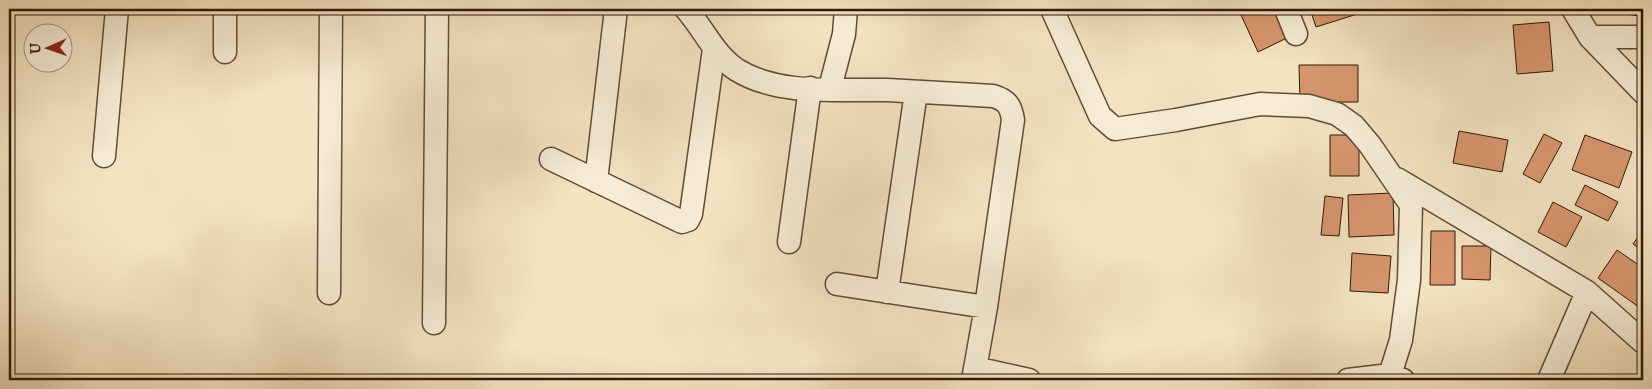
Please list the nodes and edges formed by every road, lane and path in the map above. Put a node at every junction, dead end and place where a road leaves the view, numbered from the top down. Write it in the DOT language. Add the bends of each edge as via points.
graph roads {
  1 [pos="117,9"];
  2 [pos="225,9"];
  3 [pos="331,9"];
  4 [pos="437,9"];
  5 [pos="616,9"];
  6 [pos="686,9"];
  7 [pos="846,9"];
  8 [pos="1052,9"];
  9 [pos="1286,9"];
  10 [pos="1573,9"];
  11 [pos="1296,34"];
  12 [pos="1590,37"];
  13 [pos="1643,37"];
  14 [pos="714,49"];
  15 [pos="225,52"];
  16 [pos="820,88"];
  17 [pos="916,92"];
  18 [pos="1643,92"];
  19 [pos="104,156"];
  20 [pos="551,159"];
  21 [pos="1392,176"];
  22 [pos="596,180"];
  23 [pos="789,242"];
  24 [pos="837,284"];
  25 [pos="887,292"];
  26 [pos="1587,292"];
  27 [pos="329,293"];
  28 [pos="986,307"];
  29 [pos="434,323"];
  30 [pos="1641,337"];
  31 [pos="974,374"];
  32 [pos="1397,378"];
  33 [pos="1029,380"];
  34 [pos="1348,380"];
  35 [pos="1549,380"];
  1 -- 19 [label="street"];
  2 -- 15 [label="street"];
  3 -- 27 [label="street"];
  4 -- 29 [label="street"];
  5 -- 22 [label="street"];
  6 -- 14 [label="street"];
  7 -- 16 [label="street" via="844,34"];
  8 -- 21 [label="street" via="1100,116 1115,129 1260,104 1308,106 1337,114 1354,126"];
  9 -- 11 [label="street"];
  10 -- 12 [label="street"];
  12 -- 13 [label="street"];
  12 -- 18 [label="street"];
  14 -- 16 [label="street" via="738,70 753,77 784,85"];
  14 -- 22 [label="street" via="688,220 682,222"];
  16 -- 17 [label="street"];
  16 -- 23 [label="street"];
  17 -- 25 [label="street"];
  17 -- 28 [label="street" via="994,96 1002,98 1011,108 1013,120"];
  20 -- 22 [label="street"];
  21 -- 26 [label="street"];
  21 -- 32 [label="street" via="1411,205 1409,280"];
  24 -- 25 [label="street"];
  25 -- 28 [label="street"];
  26 -- 30 [label="street"];
  26 -- 35 [label="street"];
  28 -- 31 [label="street"];
  31 -- 33 [label="street"];
  32 -- 34 [label="street"];
}
